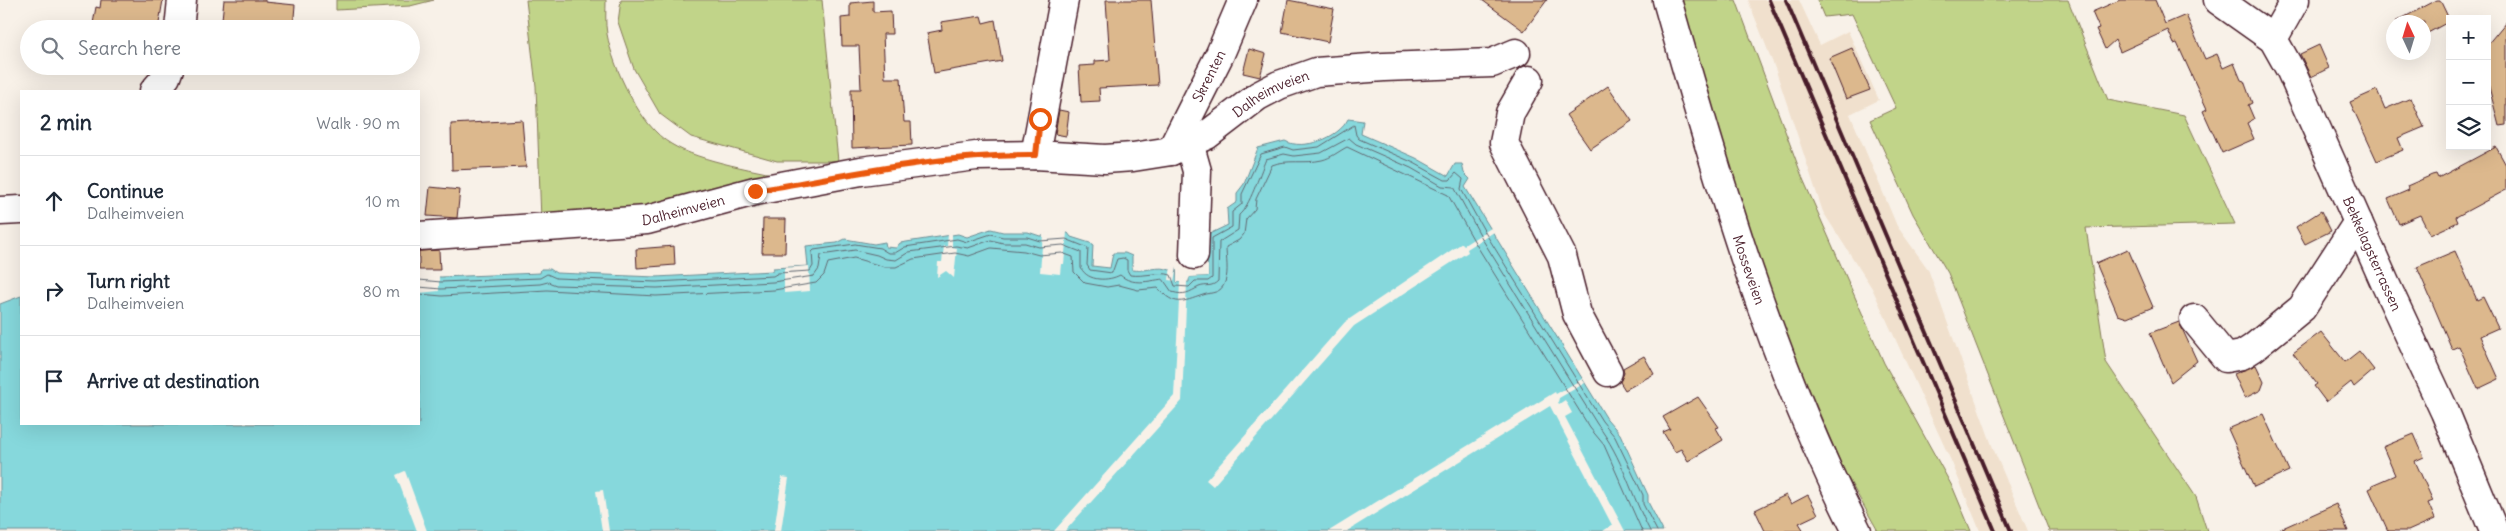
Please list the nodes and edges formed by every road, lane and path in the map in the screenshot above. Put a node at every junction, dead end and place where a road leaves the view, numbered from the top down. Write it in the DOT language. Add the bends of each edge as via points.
graph roads {
  1 [pos="182,0"];
  2 [pos="1064,0"];
  3 [pos="1243,0"];
  4 [pos="1667,0"];
  5 [pos="2218,0"];
  6 [pos="2295,0"];
  7 [pos="180,20"];
  8 [pos="2273,39"];
  9 [pos="1516,53"];
  10 [pos="167,75"];
  11 [pos="1528,80"];
  12 [pos="155,90"];
  13 [pos="1180,146"];
  14 [pos="1036,155"];
  15 [pos="20,210"];
  16 [pos="0,211"];
  17 [pos="2358,222"];
  18 [pos="420,236"];
  19 [pos="1194,255"];
  20 [pos="2194,319"];
  21 [pos="1608,372"];
  22 [pos="1857,531"];
  23 [pos="2494,531"];
  1 -- 7 [label="main road"];
  2 -- 14 [label="main road"];
  3 -- 13 [label="main road, Skrenten"];
  4 -- 22 [label="main road, Mosseveien" via="1704,132 1758,299 1810,433"];
  5 -- 8 [label="main road, Bekkelagsterrassen"];
  6 -- 8 [label="main road"];
  8 -- 17 [label="main road, Bekkelagsterrassen" via="2292,71"];
  9 -- 13 [label="main road, Dalheimveien" via="1492,63 1316,72 1258,96 1207,135"];
  10 -- 12 [label="main road"];
  11 -- 21 [label="main road" via="1510,113 1504,144 1562,256 1578,314"];
  13 -- 14 [label="main road, Dalheimveien" via="1105,160"];
  13 -- 19 [label="main road" via="1197,171"];
  14 -- 18 [label="main road, Dalheimveien" via="976,156 861,171 748,193 647,220"];
  15 -- 16 [label="main road"];
  17 -- 20 [label="main road" via="2302,308 2242,355 2226,358"];
  17 -- 23 [label="main road, Bekkelagsterrassen" via="2445,412"];
}
